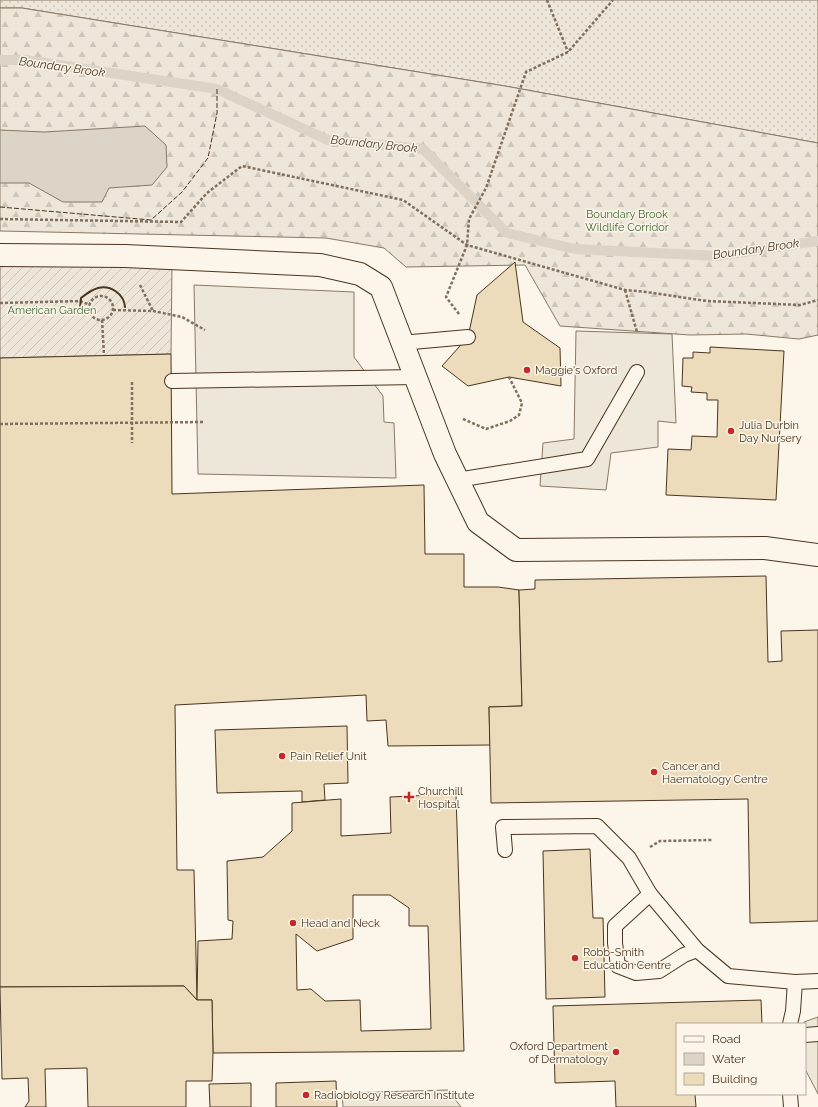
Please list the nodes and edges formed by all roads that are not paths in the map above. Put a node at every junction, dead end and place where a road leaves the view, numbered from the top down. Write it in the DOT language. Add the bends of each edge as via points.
graph roads {
  1 [pos="0,255"];
  2 [pos="468,337"];
  3 [pos="401,343"];
  4 [pos="637,372"];
  5 [pos="416,377"];
  6 [pos="172,381"];
  7 [pos="457,480"];
  8 [pos="818,556"];
  9 [pos="505,850"];
  10 [pos="650,894"];
  11 [pos="697,950"];
  12 [pos="818,981"];
  13 [pos="795,982"];
  14 [pos="790,1023"];
  15 [pos="806,1034"];
  16 [pos="818,1034"];
  17 [pos="790,1095"];
  18 [pos="790,1107"];
  1 -- 3 [label="street" via="125,256 320,265 360,274 381,287"];
  2 -- 3 [label="lane"];
  3 -- 5 [label="street"];
  4 -- 7 [label="lane" via="587,459"];
  5 -- 6 [label="lane"];
  5 -- 7 [label="street"];
  7 -- 8 [label="street" via="478,522 516,550 765,548"];
  9 -- 10 [label="lane" via="503,827 597,826 629,858"];
  10 -- 11 [label="lane"];
  10 -- 11 [label="lane" via="615,926 614,943 618,966 636,973 659,971"];
  11 -- 13 [label="lane" via="728,976"];
  12 -- 13 [label="lane"];
  13 -- 14 [label="lane"];
  15 -- 16 [label="lane"];
  17 -- 18 [label="lane"];
}
